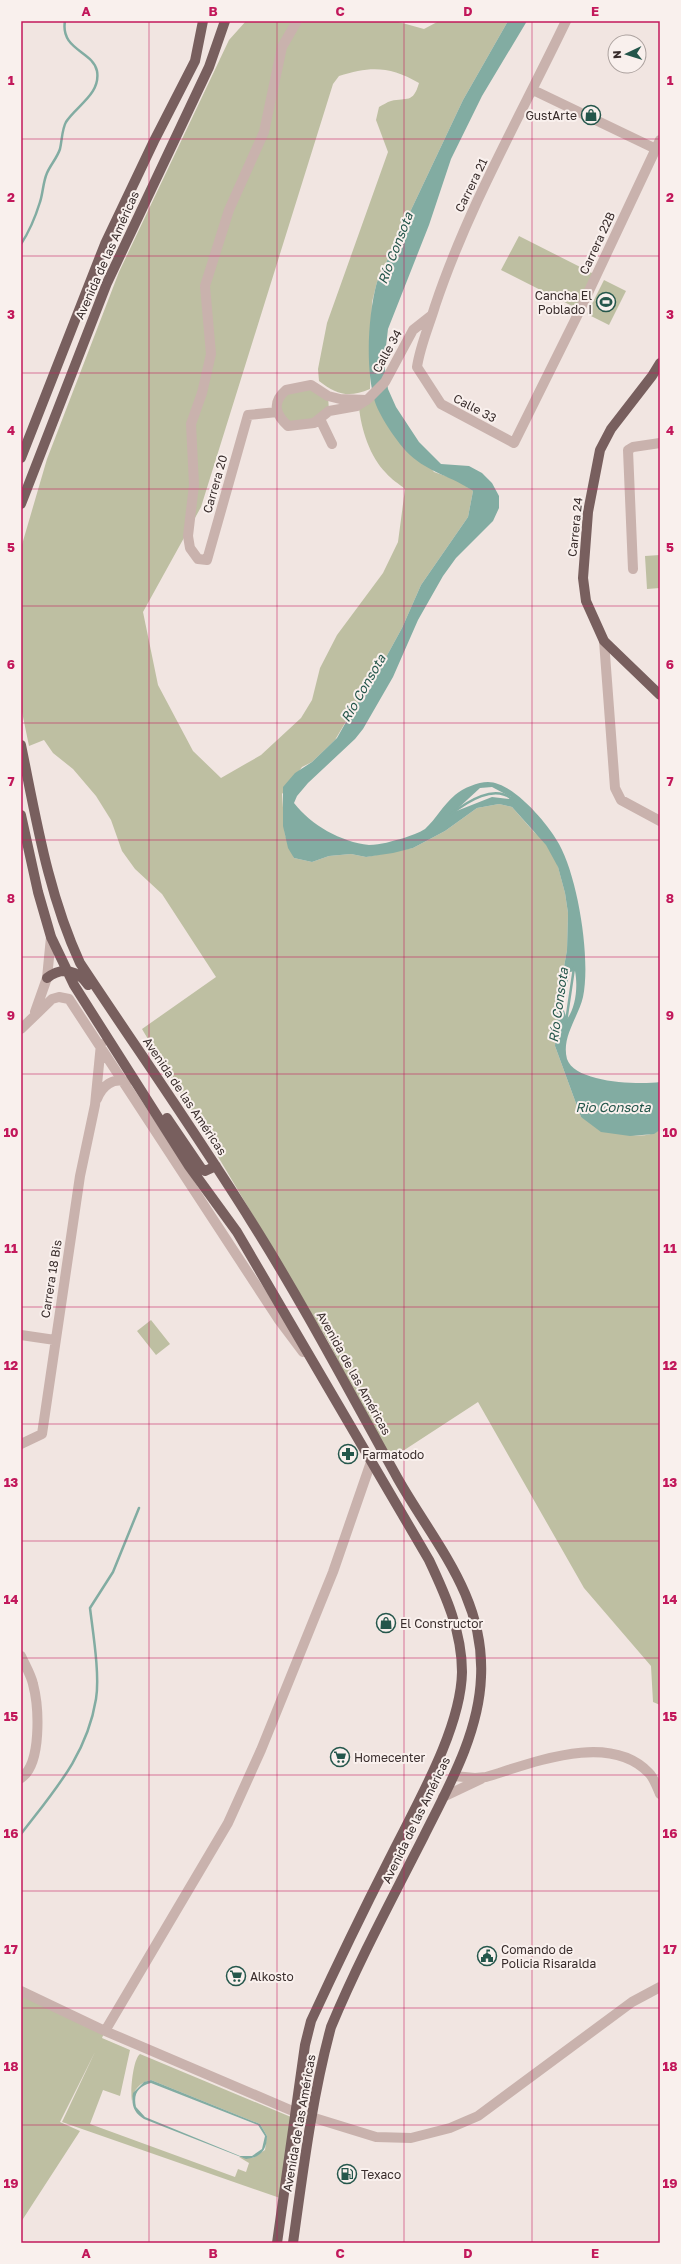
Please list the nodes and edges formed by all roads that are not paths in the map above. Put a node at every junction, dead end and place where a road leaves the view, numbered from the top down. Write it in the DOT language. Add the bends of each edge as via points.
graph roads {
  1 [pos="204,21"];
  2 [pos="224,21"];
  3 [pos="297,21"];
  4 [pos="566,21"];
  5 [pos="533,90"];
  6 [pos="658,144"];
  7 [pos="432,314"];
  8 [pos="660,362"];
  9 [pos="417,367"];
  10 [pos="328,396"];
  11 [pos="366,400"];
  12 [pos="329,411"];
  13 [pos="277,412"];
  14 [pos="320,419"];
  15 [pos="514,443"];
  16 [pos="332,444"];
  17 [pos="660,444"];
  18 [pos="21,458"];
  19 [pos="21,504"];
  20 [pos="633,569"];
  21 [pos="604,641"];
  22 [pos="657,692"];
  23 [pos="21,746"];
  24 [pos="21,815"];
  25 [pos="660,821"];
  26 [pos="51,937"];
  27 [pos="67,971"];
  28 [pos="47,978"];
  29 [pos="34,1014"];
  30 [pos="116,1016"];
  31 [pos="100,1027"];
  32 [pos="21,1029"];
  33 [pos="101,1046"];
  34 [pos="124,1081"];
  35 [pos="140,1087"];
  36 [pos="94,1105"];
  37 [pos="216,1166"];
  38 [pos="21,1335"];
  39 [pos="55,1340"];
  40 [pos="316,1368"];
  41 [pos="21,1444"];
  42 [pos="371,1462"];
  43 [pos="398,1479"];
  44 [pos="21,1656"];
  45 [pos="454,1776"];
  46 [pos="486,1777"];
  47 [pos="21,1778"];
  48 [pos="660,1794"];
  49 [pos="443,1797"];
  50 [pos="660,1987"];
  51 [pos="21,1991"];
  52 [pos="105,2031"];
  53 [pos="295,2112"];
  54 [pos="312,2118"];
  55 [pos="277,2243"];
  56 [pos="293,2243"];
  1 -- 18 [label="main road, Avenida de las Américas" via="195,61 105,244"];
  2 -- 19 [label="main road, Avenida de las Américas" via="209,67 107,283"];
  3 -- 13 [label="street, Carrera 20" via="282,47 264,132 229,210 204,286 211,354 202,393 191,424 194,485 188,536 193,554 198,558 207,560 248,415"];
  4 -- 5 [label="street, Carrera 21"];
  5 -- 6 [label="street"];
  5 -- 7 [label="street, Carrera 21" via="464,228"];
  6 -- 15 [label="street, Carrera 22B"];
  7 -- 9 [label="street, Carrera 21" via="419,352"];
  7 -- 11 [label="street, Calle 34" via="413,330 391,372 378,391"];
  8 -- 21 [label="main road, Carrera 24" via="611,429 600,450 588,512 583,578 586,601"];
  9 -- 15 [label="street, Calle 33" via="441,404"];
  10 -- 11 [label="street" via="340,400"];
  10 -- 12 [label="street"];
  10 -- 13 [label="street" via="311,385 286,390 277,405"];
  11 -- 12 [label="street, Calle 34" via="357,406"];
  12 -- 14 [label="street"];
  13 -- 14 [label="street" via="279,418 288,426 314,423"];
  14 -- 16 [label="street"];
  17 -- 20 [label="street" via="628,450"];
  21 -- 22 [label="main road, Carrera 24"];
  21 -- 25 [label="street" via="615,788 621,800"];
  23 -- 30 [label="main road, Avenida de las Américas" via="52,888 65,931 80,962"];
  24 -- 26 [label="main road, Avenida de las Américas"];
  26 -- 27 [label="main road, Avenida de las Américas"];
  26 -- 28 [label="street"];
  27 -- 28 [label="main road" via="58,972"];
  27 -- 30 [label="main road" via="76,972 83,978 104,1008"];
  27 -- 31 [label="main road, Avenida de las Américas"];
  28 -- 29 [label="street"];
  29 -- 32 [label="street"];
  29 -- 33 [label="street" via="52,999 69,999"];
  30 -- 37 [label="main road, Avenida de las Américas"];
  31 -- 33 [label="street, Carrera 18 Bis"];
  31 -- 35 [label="main road, Avenida de las Américas"];
  33 -- 34 [label="street"];
  33 -- 36 [label="street, Carrera 18 Bis"];
  34 -- 35 [label="street"];
  34 -- 36 [label="street, Carrera 18 Bis" via="115,1080 105,1085"];
  34 -- 40 [label="street" via="279,1320"];
  35 -- 37 [label="main road" via="164,1114 201,1168 208,1171"];
  35 -- 40 [label="main road, Avenida de las Américas" via="189,1166 237,1232"];
  36 -- 39 [label="street, Carrera 18 Bis" via="80,1176"];
  37 -- 43 [label="main road, Avenida de las Américas" via="304,1310"];
  38 -- 39 [label="street"];
  39 -- 41 [label="street, Carrera 18 Bis" via="42,1434"];
  40 -- 42 [label="main road, Avenida de las Américas"];
  42 -- 43 [label="main road" via="380,1459"];
  42 -- 52 [label="street" via="333,1572 261,1750 228,1823"];
  42 -- 53 [label="main road, Avenida de las Américas" via="429,1560 448,1600 459,1640 462,1672 459,1700 452,1726 423,1791 311,2021"];
  43 -- 45 [label="main road, Avenida de las Américas" via="434,1535 467,1594 480,1640 481,1678 478,1704"];
  44 -- 47 [label="street" via="33,1684 36,1741 33,1762"];
  45 -- 46 [label="street"];
  45 -- 49 [label="main road, Avenida de las Américas"];
  46 -- 48 [label="street" via="560,1756 581,1752 603,1753 620,1755 638,1763 650,1774"];
  46 -- 49 [label="street"];
  49 -- 54 [label="main road, Avenida de las Américas" via="331,2027"];
  50 -- 54 [label="street" via="632,2002 478,2116 450,2128 411,2138 376,2137"];
  51 -- 52 [label="street"];
  52 -- 53 [label="street"];
  53 -- 54 [label="street"];
  53 -- 55 [label="main road, Avenida de las Américas"];
  54 -- 56 [label="main road, Avenida de las Américas"];
}
